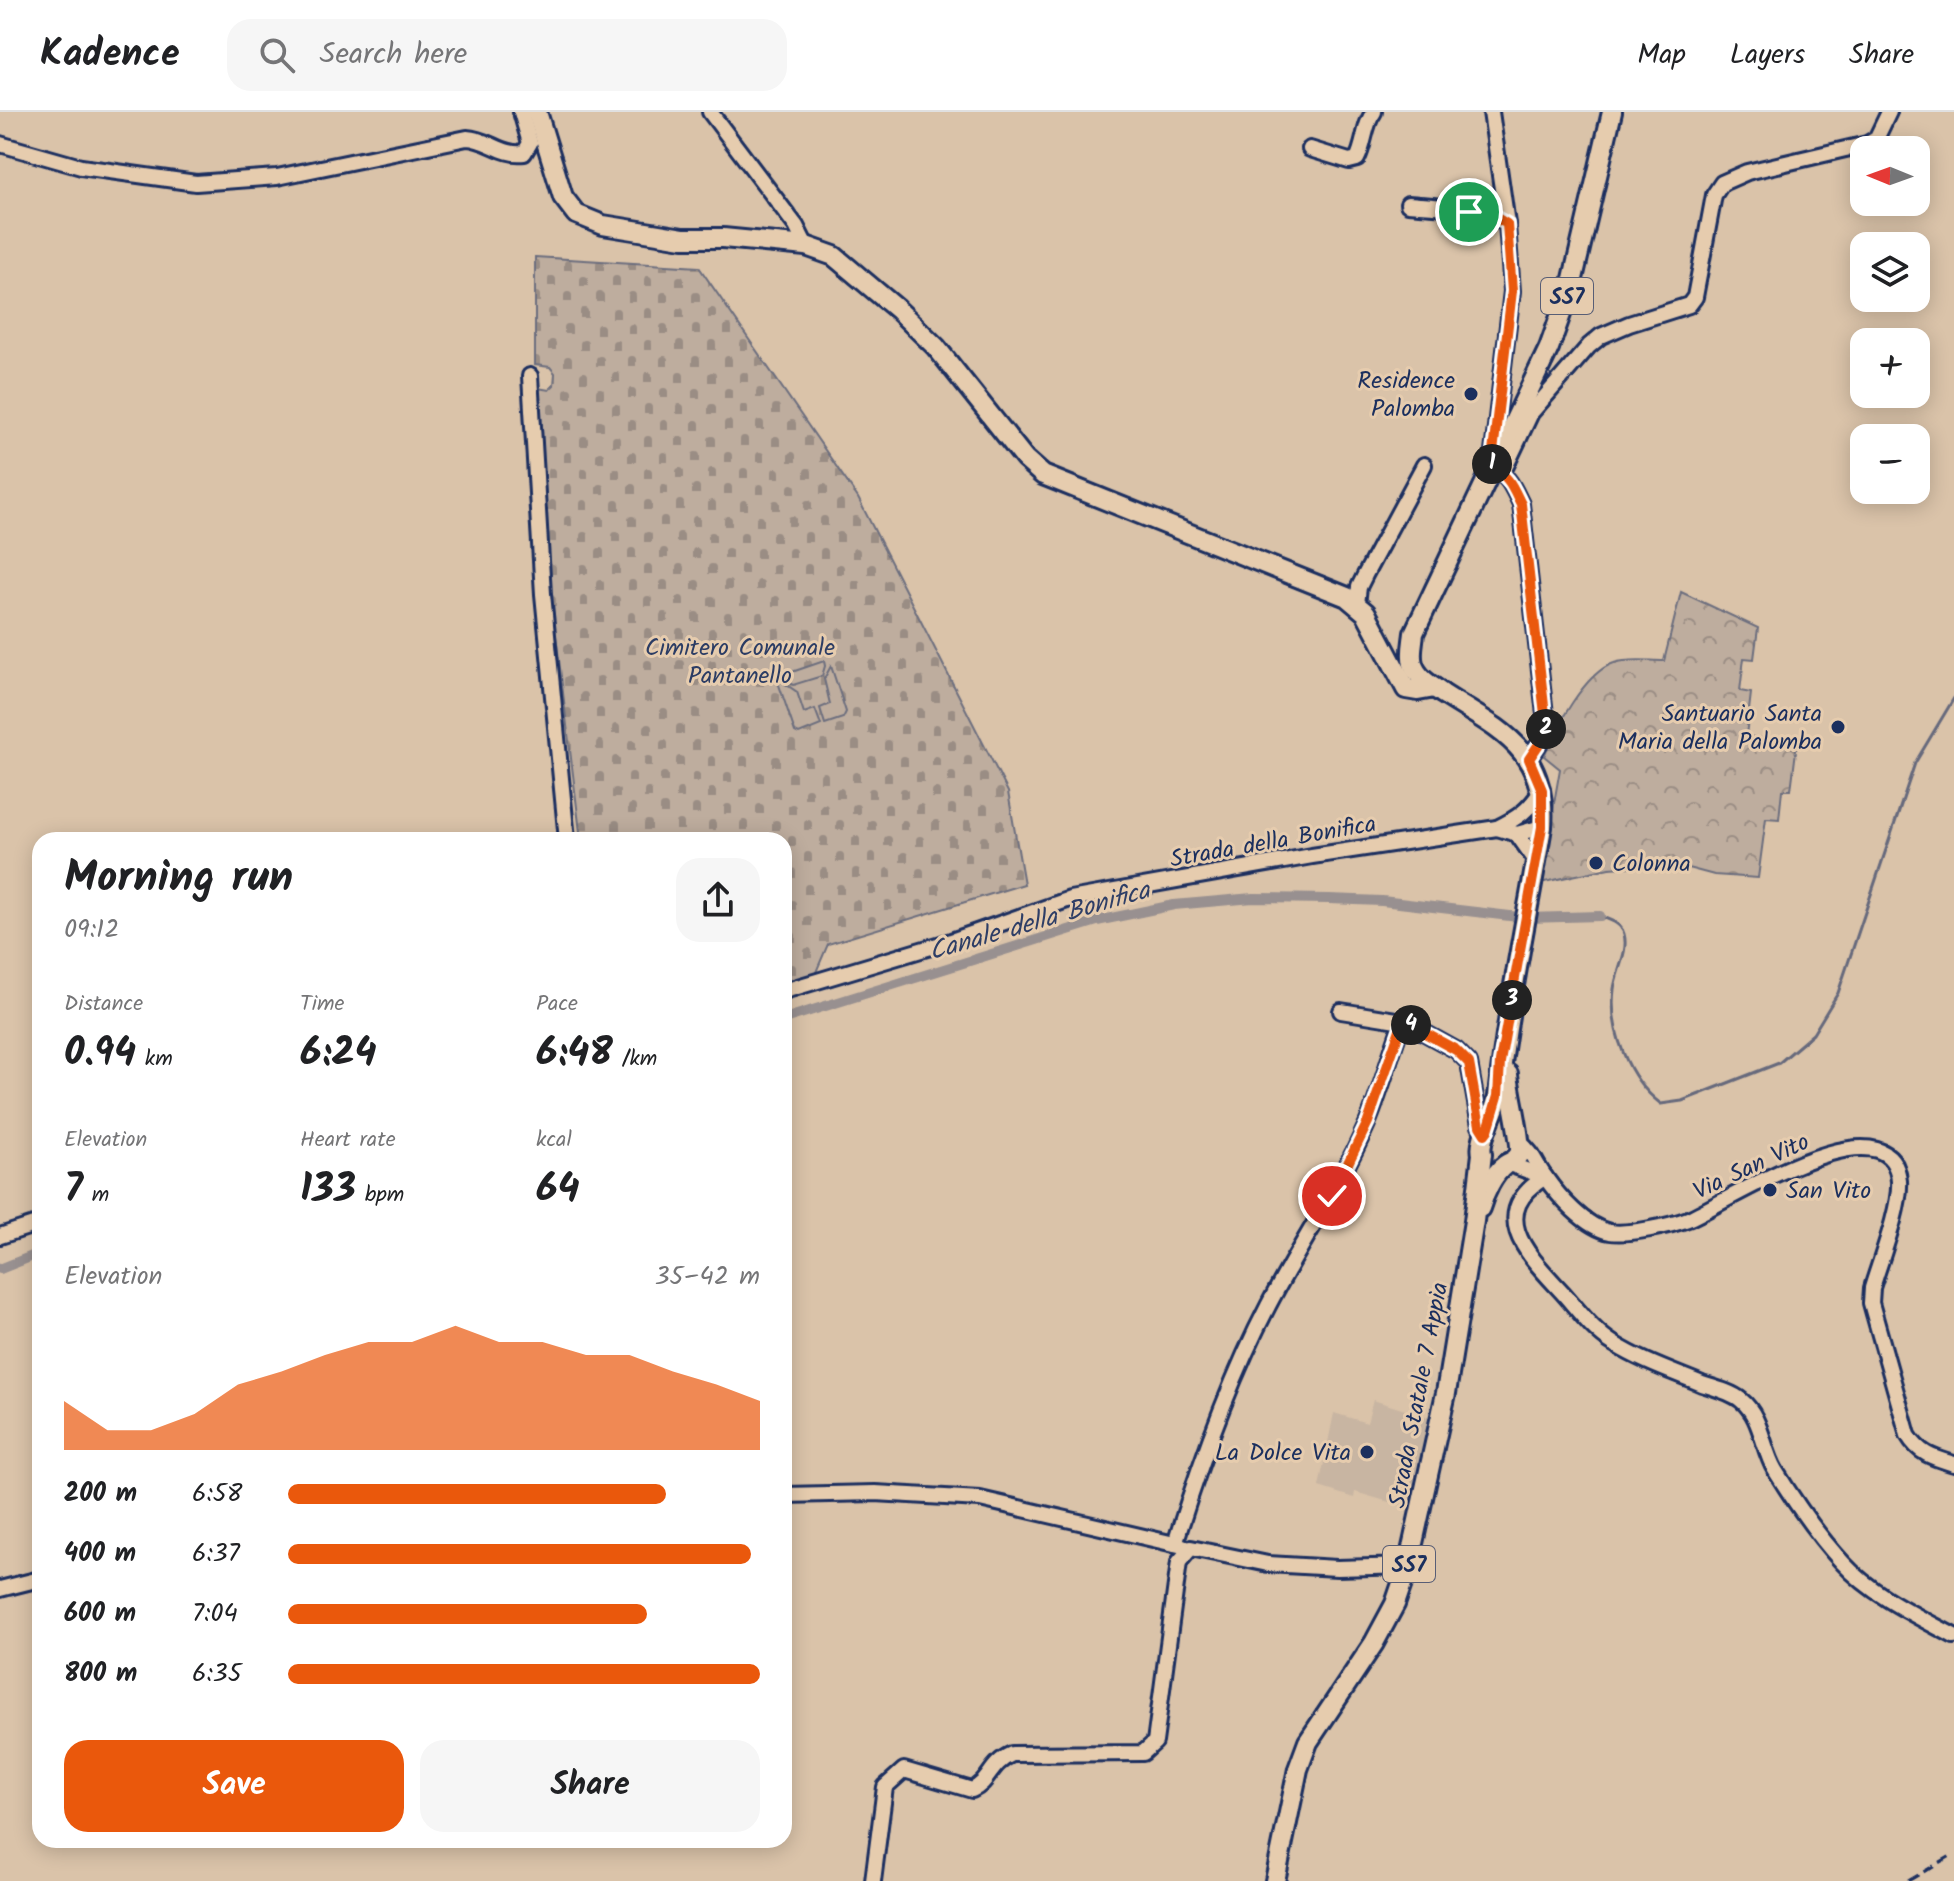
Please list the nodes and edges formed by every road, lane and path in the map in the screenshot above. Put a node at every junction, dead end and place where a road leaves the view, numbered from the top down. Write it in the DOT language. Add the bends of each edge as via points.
graph roads {
  1 [pos="521,112"];
  2 [pos="537,112"];
  3 [pos="710,112"];
  4 [pos="1374,112"];
  5 [pos="1491,112"];
  6 [pos="1612,112"];
  7 [pos="1889,112"];
  8 [pos="0,144"];
  9 [pos="1310,149"];
  10 [pos="1408,204"];
  11 [pos="1507,224"];
  12 [pos="806,246"];
  13 [pos="530,376"];
  14 [pos="1424,465"];
  15 [pos="1497,471"];
  16 [pos="1357,604"];
  17 [pos="1435,688"];
  18 [pos="1529,759"];
  19 [pos="1542,790"];
  20 [pos="1520,817"];
  21 [pos="1542,827"];
  22 [pos="1497,828"];
  23 [pos="566,832"];
  24 [pos="1517,834"];
  25 [pos="1535,869"];
  26 [pos="792,989"];
  27 [pos="1341,1011"];
  28 [pos="1403,1021"];
  29 [pos="1504,1045"];
  30 [pos="1486,1132"];
  31 [pos="1518,1138"];
  32 [pos="1482,1154"];
  33 [pos="1506,1165"];
  34 [pos="1545,1177"];
  35 [pos="1474,1221"];
  36 [pos="32,1226"];
  37 [pos="0,1236"];
  38 [pos="1954,1464"];
  39 [pos="792,1495"];
  40 [pos="1175,1544"];
  41 [pos="1191,1548"];
  42 [pos="1408,1566"];
  43 [pos="32,1581"];
  44 [pos="0,1589"];
  45 [pos="1954,1636"];
  46 [pos="873,1881"];
  47 [pos="1275,1881"];
  1 -- 8 [label="street" via="530,143 524,153 512,155 467,138 277,177 196,183 81,167"];
  2 -- 12 [label="main road" via="563,197 576,214 603,225 683,238"];
  3 -- 12 [label="street"];
  4 -- 9 [label="street" via="1357,159"];
  5 -- 11 [label="street"];
  6 -- 15 [label="main road, Strada Statale 7 Appia / SS7" via="1572,283"];
  7 -- 15 [label="street" via="1876,139 1867,144 1747,172 1722,183 1714,195 1695,297 1689,305 1629,324 1589,346 1531,413"];
  10 -- 11 [label="street" via="1495,217"];
  11 -- 15 [label="street" via="1512,291"];
  12 -- 16 [label="main road" via="834,256 936,347 1043,475"];
  13 -- 23 [label="street" via="543,594"];
  14 -- 16 [label="street" via="1359,587"];
  15 -- 17 [label="main road, Strada Statale 7 Appia / SS7" via="1414,633 1413,664"];
  15 -- 18 [label="street" via="1521,504 1547,732"];
  16 -- 17 [label="main road" via="1406,689"];
  17 -- 18 [label="main road, Strada Statale 7 Appia / SS7" via="1514,740"];
  18 -- 19 [label="main road, Strada Statale 7 Appia / SS7"];
  19 -- 20 [label="street"];
  19 -- 21 [label="main road, Strada Statale 7 Appia / SS7"];
  20 -- 21 [label="street"];
  20 -- 22 [label="street"];
  21 -- 24 [label="street"];
  21 -- 25 [label="main road, Strada Statale 7 Appia / SS7"];
  22 -- 24 [label="street"];
  22 -- 26 [label="street, Strada della Bonifica" via="1070,899"];
  24 -- 25 [label="street"];
  25 -- 29 [label="main road, Strada Statale 7 Appia / SS7"];
  27 -- 28 [label="street"];
  28 -- 30 [label="street" via="1469,1063 1478,1118"];
  28 -- 40 [label="street" via="1368,1122 1267,1308 1233,1384"];
  29 -- 30 [label="main road, Strada Statale 7 Appia / SS7" via="1496,1106"];
  29 -- 31 [label="main road, Strada Statale 7 Appia / SS7"];
  30 -- 31 [label="main road" via="1503,1126"];
  30 -- 32 [label="main road, Strada Statale 7 Appia / SS7"];
  31 -- 33 [label="main road, Strada Statale 7 Appia / SS7" via="1519,1153"];
  31 -- 34 [label="street, Via San Vito"];
  32 -- 33 [label="main road" via="1489,1162"];
  32 -- 35 [label="main road, Strada Statale 7 Appia / SS7"];
  33 -- 34 [label="street, Via San Vito"];
  33 -- 35 [label="main road, Strada Statale 7 Appia / SS7"];
  34 -- 38 [label="street, Via San Vito" via="1584,1218 1614,1233 1689,1219 1806,1161 1843,1150 1878,1150 1895,1166 1899,1193 1871,1303 1914,1447"];
  34 -- 45 [label="street" via="1528,1188 1516,1211 1518,1237 1530,1257 1601,1336 1663,1369 1739,1398 1751,1410 1774,1468 1844,1564 1879,1592"];
  35 -- 42 [label="main road, Strada Statale 7 Appia / SS7" via="1446,1393"];
  36 -- 37 [label="street"];
  39 -- 40 [label="street" via="980,1499"];
  40 -- 41 [label="street"];
  41 -- 42 [label="street" via="1268,1564"];
  41 -- 46 [label="street" via="1179,1562 1155,1742 1143,1753 1012,1754 972,1790 904,1770 885,1787"];
  42 -- 47 [label="main road, Strada Statale 7 Appia / SS7" via="1374,1643 1308,1742"];
  43 -- 44 [label="street"];
}
